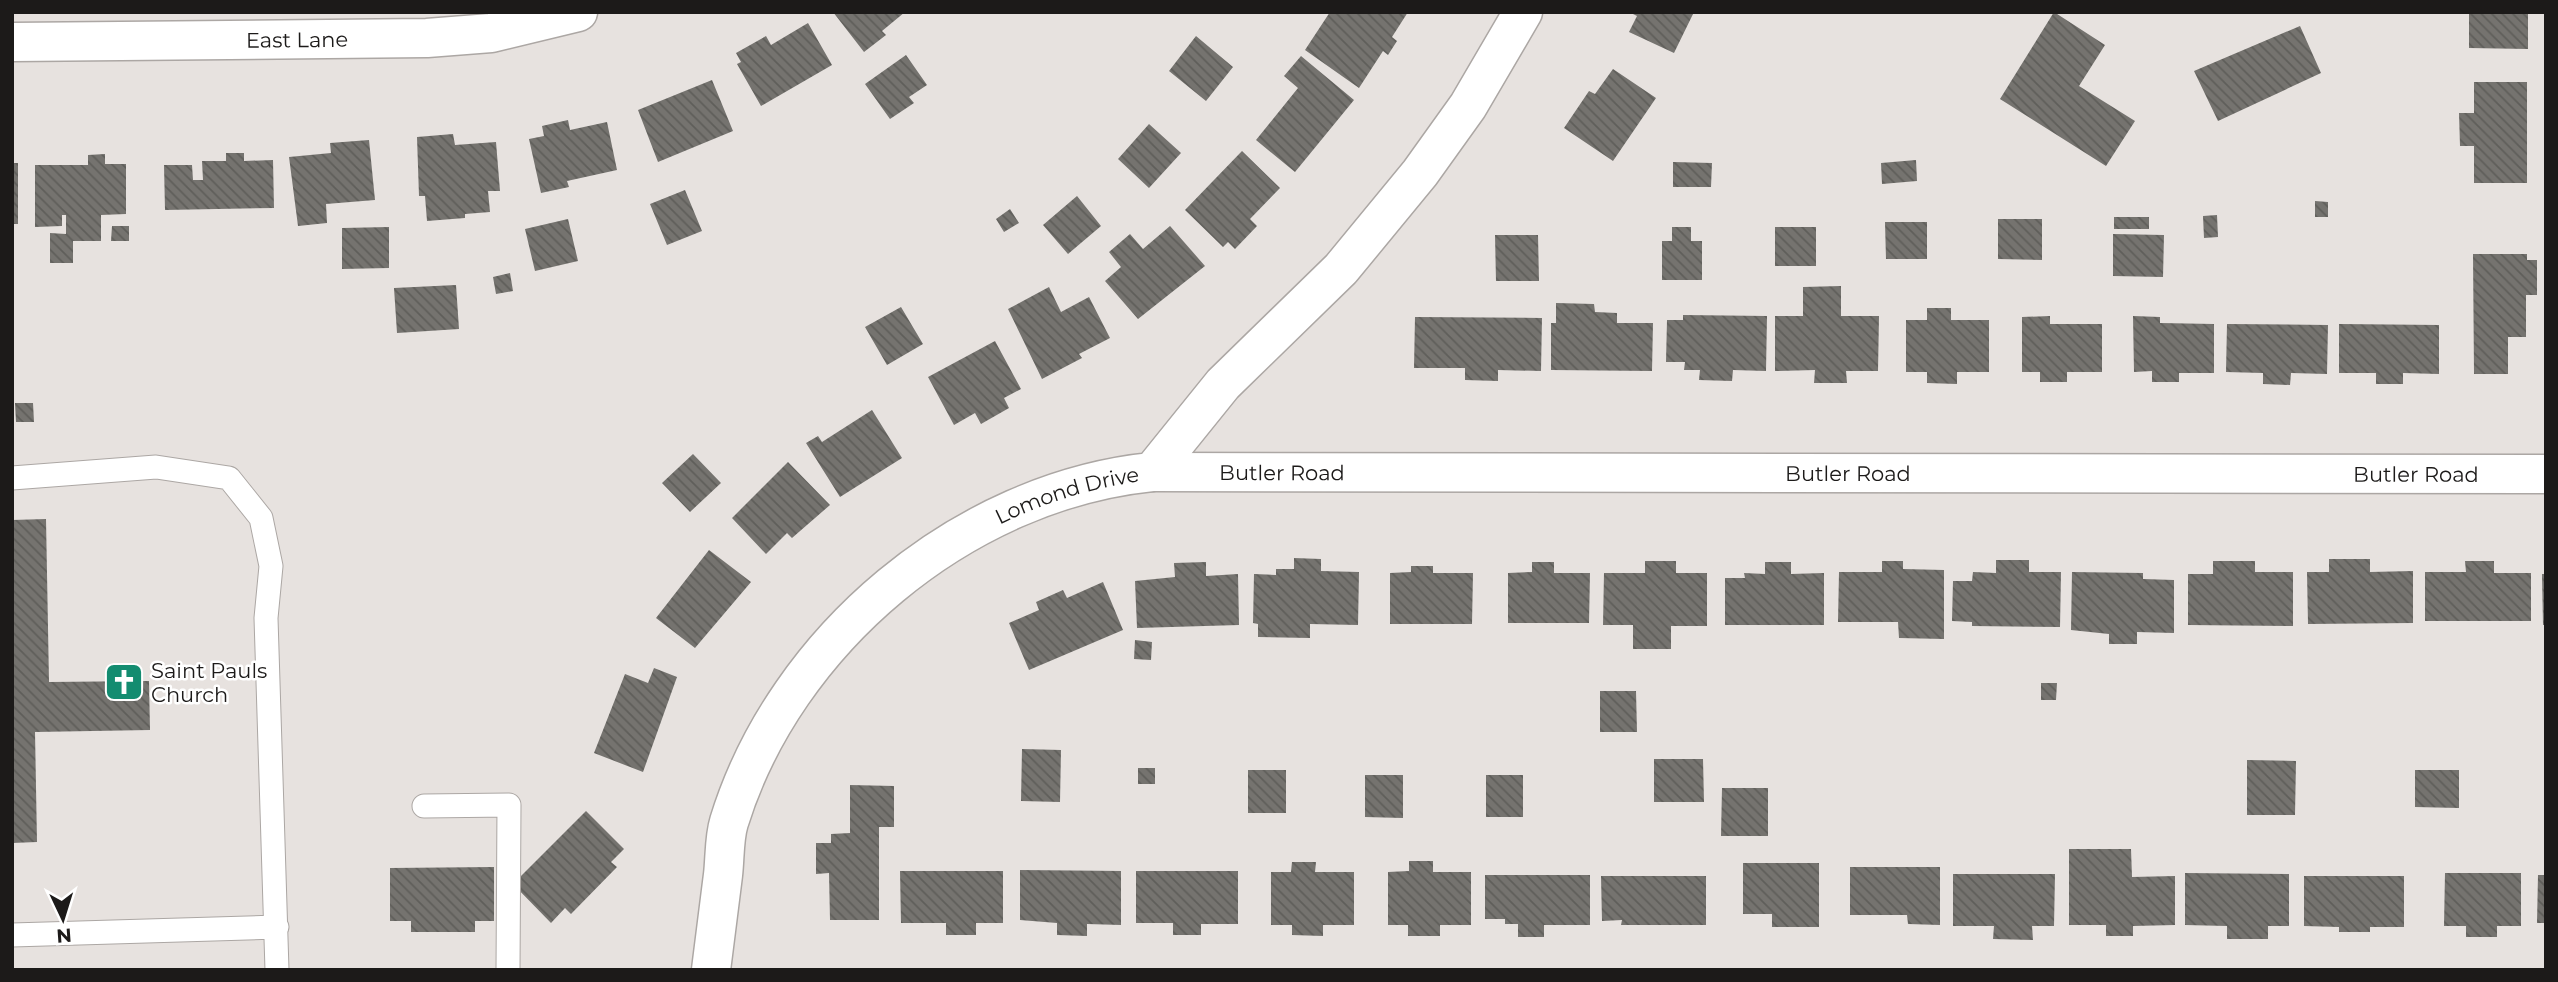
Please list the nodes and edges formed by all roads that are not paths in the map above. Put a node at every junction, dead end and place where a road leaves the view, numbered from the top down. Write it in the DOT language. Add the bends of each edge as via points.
graph roads {
  1 [pos="579,12"];
  2 [pos="1523,12"];
  3 [pos="12,41"];
  4 [pos="1152,472"];
  5 [pos="2546,474"];
  6 [pos="12,478"];
  7 [pos="424,806"];
  8 [pos="277,927"];
  9 [pos="12,934"];
  10 [pos="277,970"];
  11 [pos="508,970"];
  12 [pos="711,970"];
  1 -- 3 [label="street, East Lane" via="491,33 427,38"];
  2 -- 4 [label="street, Lomond Drive" via="1468,106 1420,173 1341,269 1223,384"];
  4 -- 5 [label="street, Butler Road"];
  4 -- 12 [label="street, Lomond Drive" via="1112,476 1022,505 945,547 901,578 824,649 768,730 728,825"];
  6 -- 8 [label="lane" via="156,467 229,478 261,518 271,566 266,618"];
  7 -- 11 [label="lane" via="509,806"];
  8 -- 9 [label="lane"];
  8 -- 10 [label="lane"];
}
